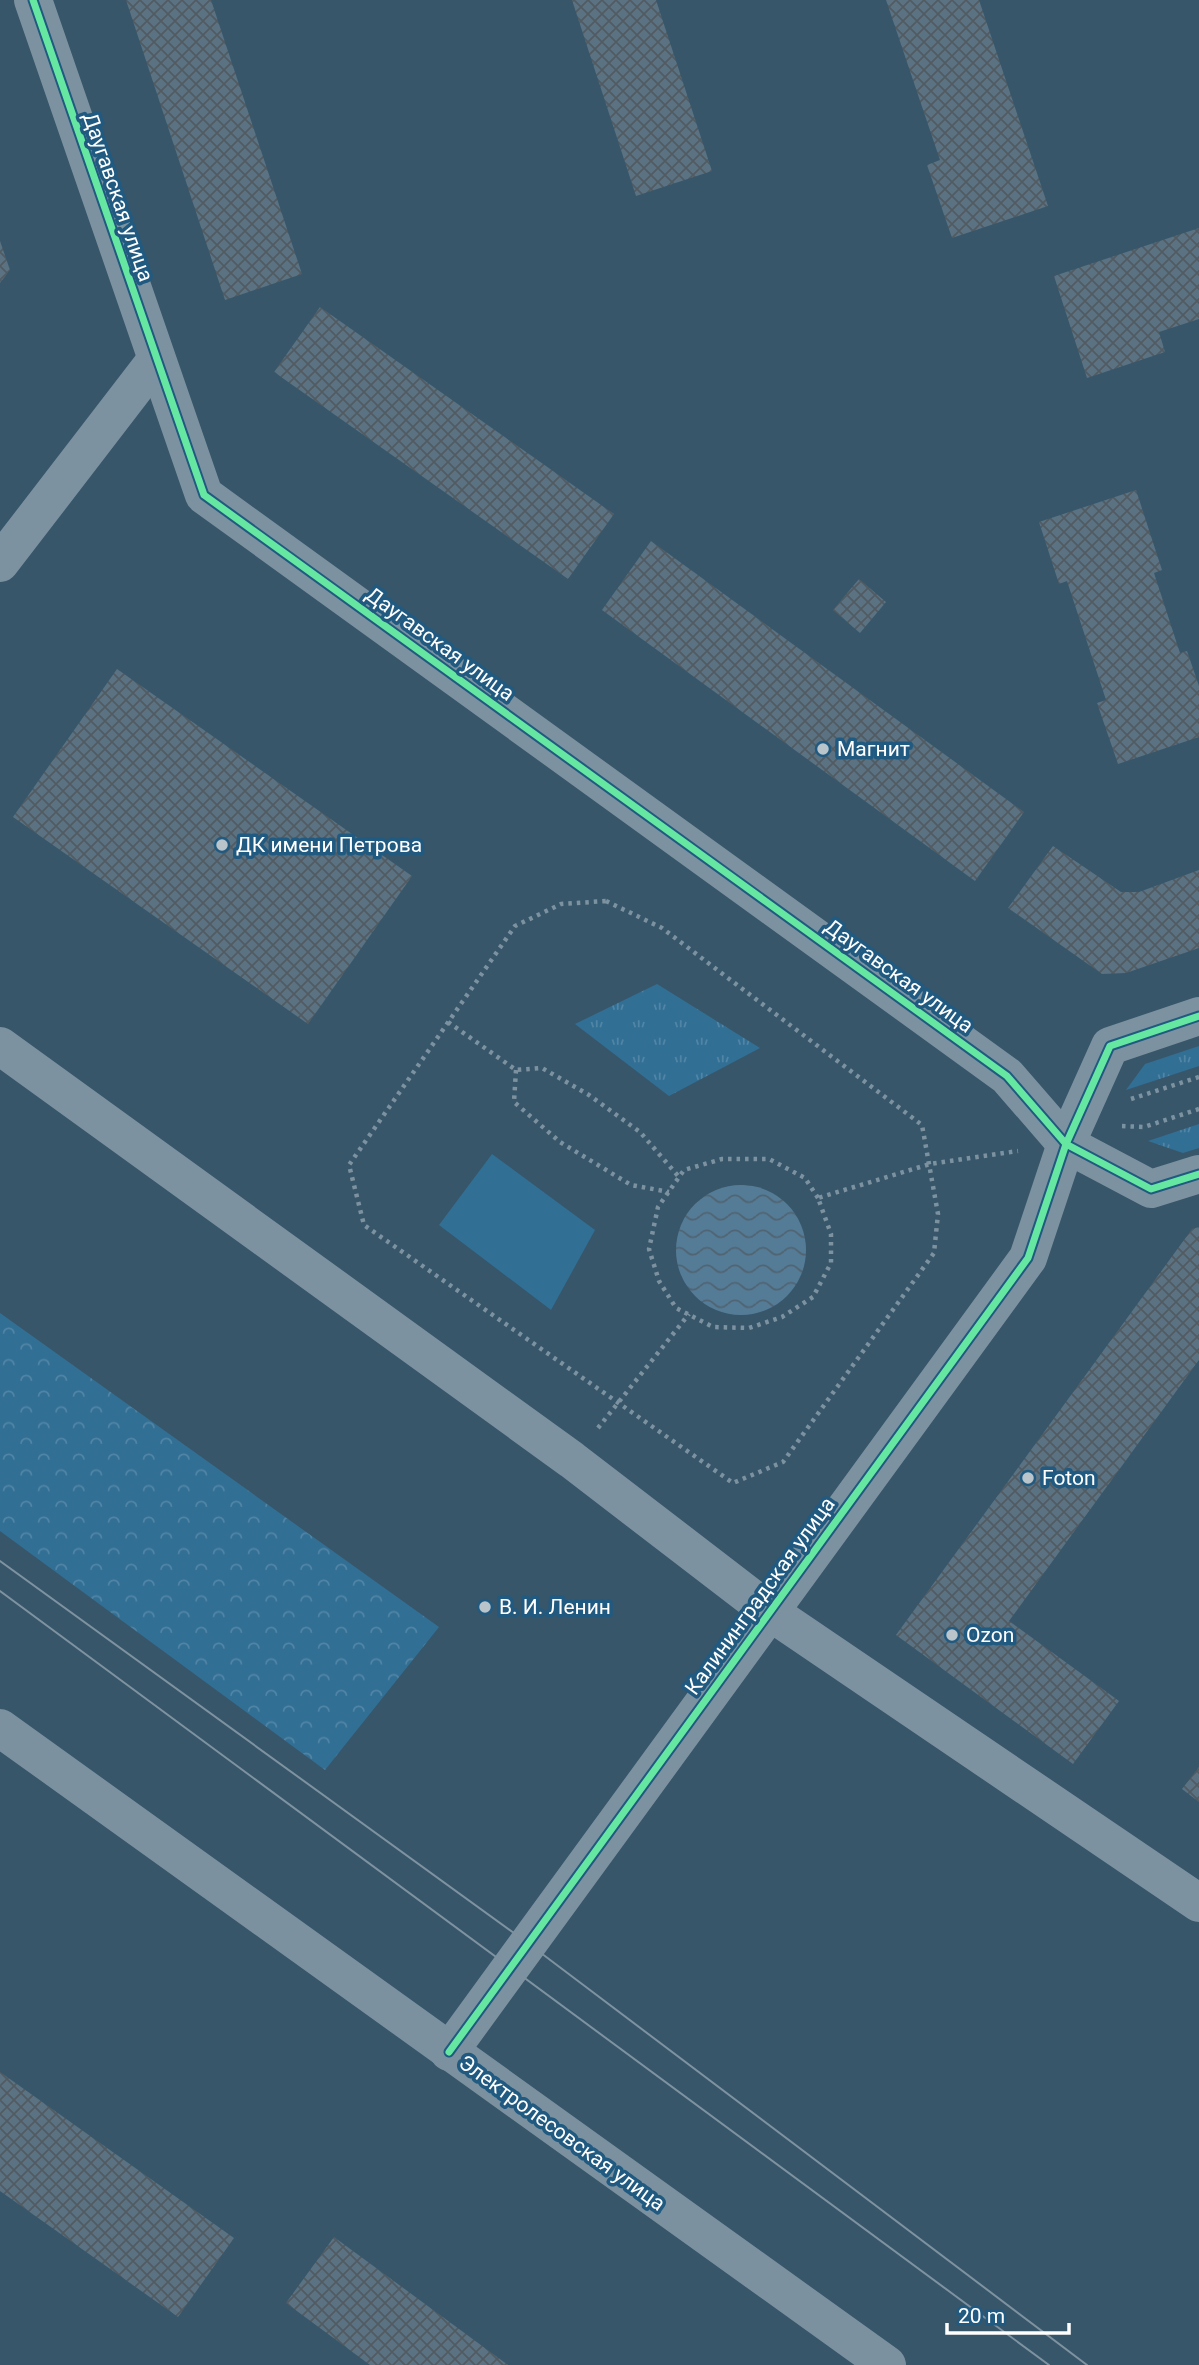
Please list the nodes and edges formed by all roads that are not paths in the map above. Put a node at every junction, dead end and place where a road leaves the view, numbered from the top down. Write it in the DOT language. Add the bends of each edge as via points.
graph roads {
  1 [pos="33,0"];
  2 [pos="156,360"];
  3 [pos="0,563"];
  4 [pos="1199,1016"];
  5 [pos="0,1046"];
  6 [pos="1066,1144"];
  7 [pos="1199,1174"];
  8 [pos="770,1612"];
  9 [pos="0,1728"];
  10 [pos="1199,1903"];
  11 [pos="449,2052"];
  12 [pos="887,2365"];
  1 -- 2 [label="street, Даугавская улица"];
  2 -- 3 [label="street"];
  2 -- 6 [label="street, Даугавская улица" via="204,495 1007,1076"];
  4 -- 6 [label="street, Калининградская улица" via="1110,1046"];
  5 -- 8 [label="street" via="572,1460"];
  6 -- 7 [label="street" via="1151,1189"];
  6 -- 8 [label="street, Калининградская улица" via="1028,1258"];
  8 -- 10 [label="street"];
  8 -- 11 [label="street, Калининградская улица"];
  9 -- 11 [label="main road, Электролесовская улица"];
  11 -- 12 [label="main road, Электролесовская улица"];
}
